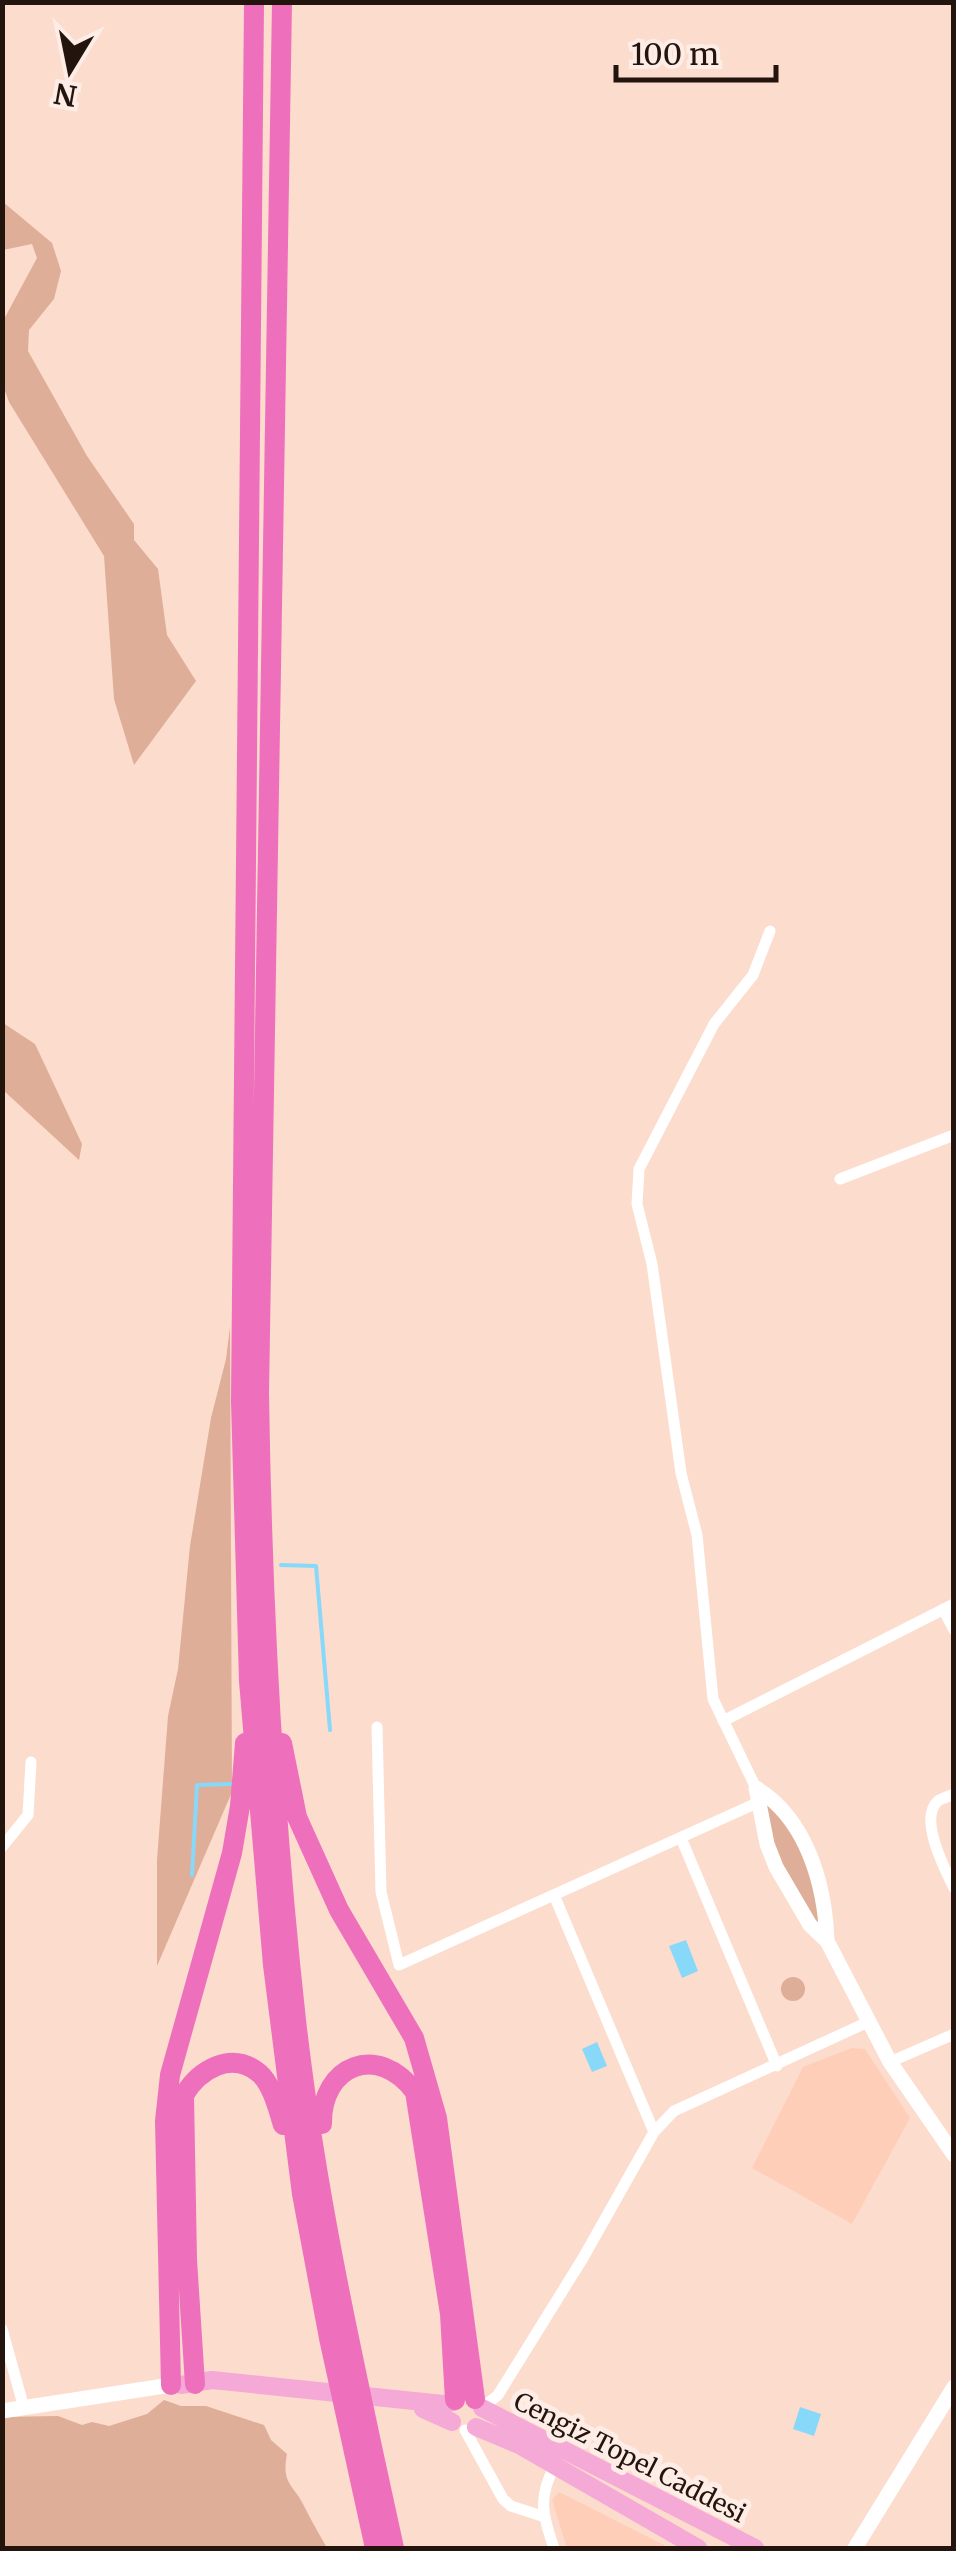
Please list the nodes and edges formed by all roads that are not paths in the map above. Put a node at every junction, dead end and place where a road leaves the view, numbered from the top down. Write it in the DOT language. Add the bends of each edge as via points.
graph roads {
  1 [pos="254,2"];
  2 [pos="282,2"];
  3 [pos="770,931"];
  4 [pos="954,1135"];
  5 [pos="840,1178"];
  6 [pos="948,1607"];
  7 [pos="954,1630"];
  8 [pos="260,1682"];
  9 [pos="723,1722"];
  10 [pos="377,1727"];
  11 [pos="32,1762"];
  12 [pos="954,1794"];
  13 [pos="757,1795"];
  14 [pos="681,1838"];
  15 [pos="2,1847"];
  16 [pos="954,1888"];
  17 [pos="554,1895"];
  18 [pos="827,1941"];
  19 [pos="868,2022"];
  20 [pos="954,2034"];
  21 [pos="890,2062"];
  22 [pos="777,2066"];
  23 [pos="654,2132"];
  24 [pos="954,2155"];
  25 [pos="312,2193"];
  26 [pos="2,2329"];
  27 [pos="194,2384"];
  28 [pos="171,2385"];
  29 [pos="954,2387"];
  30 [pos="24,2408"];
  31 [pos="2,2411"];
  32 [pos="466,2412"];
  33 [pos="556,2466"];
  34 [pos="542,2516"];
  35 [pos="375,2548"];
  36 [pos="394,2548"];
  37 [pos="554,2548"];
  38 [pos="698,2548"];
  39 [pos="755,2548"];
  40 [pos="855,2548"];
  1 -- 8 [label="highway" via="240,1402"];
  2 -- 8 [label="highway"];
  3 -- 9 [label="street" via="753,975 714,1024 639,1169 638,1204 696,1536 713,1699"];
  4 -- 5 [label="street"];
  6 -- 7 [label="street"];
  6 -- 9 [label="street"];
  8 -- 25 [label="highway" via="273,1966"];
  8 -- 28 [label="highway" via="232,1853 170,2075 165,2120"];
  8 -- 32 [label="highway" via="296,1817 419,2054 437,2118"];
  9 -- 13 [label="street"];
  10 -- 17 [label="street" via="380,1892 399,1964"];
  11 -- 15 [label="street" via="28,1815"];
  12 -- 16 [label="street" via="936,1802 931,1831"];
  13 -- 14 [label="street"];
  13 -- 18 [label="street" via="776,1867"];
  13 -- 18 [label="street" via="768,1795 806,1843 822,1893"];
  14 -- 17 [label="street"];
  14 -- 22 [label="street"];
  17 -- 23 [label="street"];
  18 -- 19 [label="street"];
  19 -- 21 [label="street"];
  19 -- 22 [label="street"];
  20 -- 21 [label="street"];
  21 -- 24 [label="street"];
  22 -- 23 [label="street" via="674,2111"];
  23 -- 32 [label="street" via="498,2395"];
  25 -- 27 [label="highway" via="262,2075 230,2064 210,2066 194,2079 183,2114"];
  25 -- 32 [label="highway" via="327,2088 362,2064 392,2069 415,2092 420,2109"];
  25 -- 35 [label="highway" via="329,2338"];
  25 -- 36 [label="highway"];
  26 -- 30 [label="street"];
  27 -- 28 [label="main road"];
  27 -- 32 [label="main road"];
  28 -- 30 [label="street"];
  29 -- 40 [label="street"];
  30 -- 31 [label="street"];
  32 -- 33 [label="main road"];
  32 -- 34 [label="street" via="503,2499"];
  32 -- 39 [label="main road, Cengiz Topel Caddesi"];
  33 -- 34 [label="street"];
  33 -- 38 [label="main road"];
  34 -- 37 [label="street"];
}
